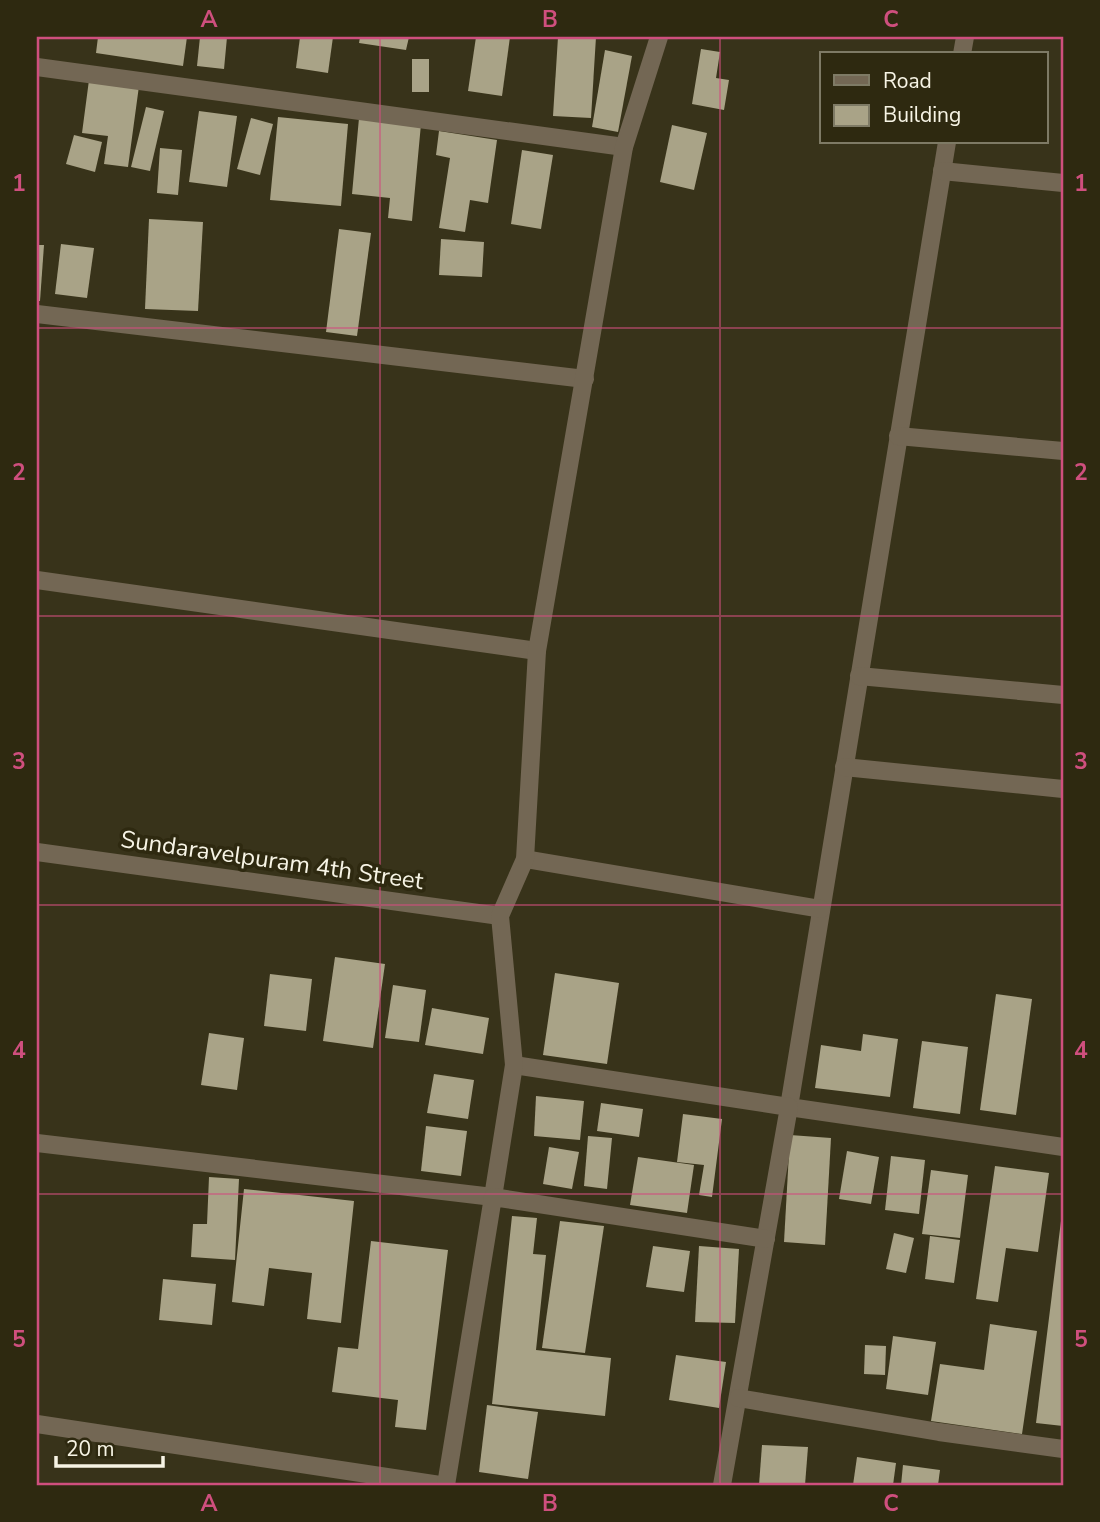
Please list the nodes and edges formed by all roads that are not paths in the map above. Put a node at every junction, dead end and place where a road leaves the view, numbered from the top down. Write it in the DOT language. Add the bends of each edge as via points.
graph roads {
  1 [pos="659,37"];
  2 [pos="37,67"];
  3 [pos="947,144"];
  4 [pos="624,147"];
  5 [pos="942,172"];
  6 [pos="1063,183"];
  7 [pos="37,314"];
  8 [pos="585,379"];
  9 [pos="898,436"];
  10 [pos="1063,452"];
  11 [pos="37,580"];
  12 [pos="537,651"];
  13 [pos="859,676"];
  14 [pos="1063,695"];
  15 [pos="844,767"];
  16 [pos="1063,789"];
  17 [pos="37,852"];
  18 [pos="525,859"];
  19 [pos="821,909"];
  20 [pos="500,916"];
  21 [pos="514,1065"];
  22 [pos="789,1107"];
  23 [pos="37,1143"];
  24 [pos="1063,1147"];
  25 [pos="493,1198"];
  26 [pos="766,1239"];
  27 [pos="738,1398"];
  28 [pos="37,1424"];
  29 [pos="1063,1449"];
  30 [pos="440,1485"];
  31 [pos="446,1485"];
  32 [pos="722,1485"];
  1 -- 4 [label="street"];
  2 -- 4 [label="street"];
  3 -- 5 [label="street"];
  4 -- 8 [label="street"];
  5 -- 6 [label="street"];
  5 -- 9 [label="street"];
  7 -- 8 [label="street"];
  8 -- 12 [label="street"];
  9 -- 10 [label="street"];
  9 -- 13 [label="street"];
  11 -- 12 [label="street"];
  12 -- 18 [label="street"];
  13 -- 14 [label="street"];
  13 -- 15 [label="street"];
  15 -- 16 [label="street"];
  15 -- 19 [label="street"];
  17 -- 20 [label="street, Sundaravelpuram 4th Street"];
  18 -- 19 [label="street"];
  18 -- 20 [label="street"];
  19 -- 22 [label="street"];
  20 -- 21 [label="street"];
  21 -- 22 [label="street"];
  21 -- 25 [label="street"];
  22 -- 24 [label="street"];
  22 -- 26 [label="street"];
  23 -- 25 [label="street"];
  25 -- 26 [label="street"];
  25 -- 31 [label="street"];
  26 -- 27 [label="street"];
  27 -- 29 [label="street"];
  27 -- 32 [label="street"];
  28 -- 30 [label="street"];
}
